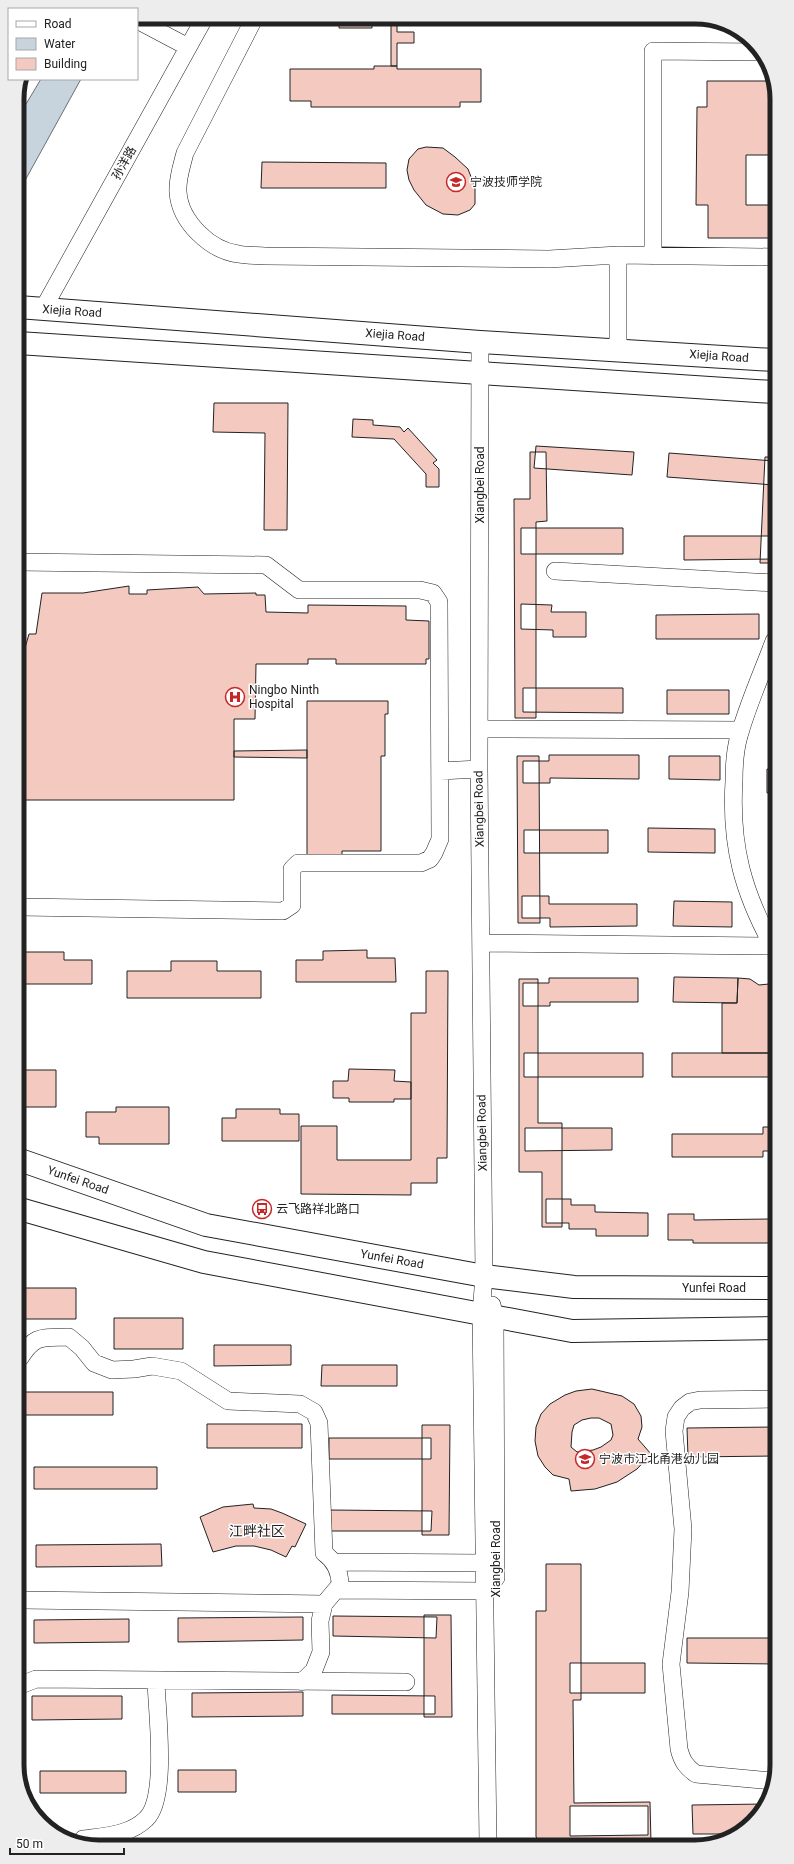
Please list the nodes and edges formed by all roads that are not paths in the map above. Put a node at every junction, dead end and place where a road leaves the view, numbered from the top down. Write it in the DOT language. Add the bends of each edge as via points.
graph roads {
  1 [pos="145,24"];
  2 [pos="201,24"];
  3 [pos="252,24"];
  4 [pos="188,47"];
  5 [pos="754,52"];
  6 [pos="618,255"];
  7 [pos="653,256"];
  8 [pos="770,257"];
  9 [pos="24,307"];
  10 [pos="43,309"];
  11 [pos="480,342"];
  12 [pos="24,343"];
  13 [pos="618,350"];
  14 [pos="770,360"];
  15 [pos="480,373"];
  16 [pos="770,392"];
  17 [pos="24,562"];
  18 [pos="555,571"];
  19 [pos="770,583"];
  20 [pos="770,652"];
  21 [pos="479,729"];
  22 [pos="741,730"];
  23 [pos="479,769"];
  24 [pos="440,771"];
  25 [pos="24,906"];
  26 [pos="770,940"];
  27 [pos="481,943"];
  28 [pos="770,948"];
  29 [pos="24,1161"];
  30 [pos="24,1210"];
  31 [pos="484,1276"];
  32 [pos="770,1288"];
  33 [pos="488,1316"];
  34 [pos="770,1328"];
  35 [pos="24,1352"];
  36 [pos="770,1399"];
  37 [pos="333,1562"];
  38 [pos="484,1563"];
  39 [pos="337,1590"];
  40 [pos="485,1591"];
  41 [pos="24,1600"];
  42 [pos="324,1604"];
  43 [pos="156,1682"];
  44 [pos="302,1682"];
  45 [pos="406,1682"];
  46 [pos="24,1684"];
  47 [pos="768,1781"];
  48 [pos="86,1839"];
  49 [pos="488,1840"];
  50 [pos="498,1840"];
  1 -- 4 [label="street"];
  2 -- 4 [label="street, 孙洋路"];
  3 -- 6 [label="street" via="185,153 180,172 178,192 183,212 194,228 212,244 237,254 266,256 549,259"];
  4 -- 10 [label="street, 孙洋路"];
  5 -- 7 [label="street" via="653,51"];
  6 -- 7 [label="street"];
  6 -- 13 [label="street"];
  7 -- 8 [label="street"];
  9 -- 10 [label="main road, Xiejia Road"];
  10 -- 11 [label="main road, Xiejia Road"];
  11 -- 13 [label="main road, Xiejia Road"];
  11 -- 15 [label="street, Xiangbei Road"];
  12 -- 15 [label="main road"];
  13 -- 14 [label="main road, Xiejia Road"];
  15 -- 16 [label="main road"];
  15 -- 21 [label="street, Xiangbei Road"];
  17 -- 24 [label="street" via="266,565 298,590 420,590 433,593 439,602"];
  18 -- 19 [label="street"];
  20 -- 22 [label="street"];
  21 -- 22 [label="street"];
  21 -- 23 [label="street, Xiangbei Road"];
  22 -- 26 [label="street" via="734,766 732,810 735,844 741,874"];
  23 -- 24 [label="street"];
  23 -- 27 [label="street, Xiangbei Road"];
  24 -- 25 [label="street" via="440,839 430,859 421,863 298,863 292,869 292,906 283,911"];
  27 -- 28 [label="street"];
  27 -- 31 [label="street, Xiangbei Road"];
  29 -- 31 [label="main road, Yunfei Road" via="206,1225"];
  30 -- 33 [label="main road" via="204,1262"];
  31 -- 32 [label="main road, Yunfei Road" via="574,1287"];
  31 -- 33 [label="street, Xiangbei Road"];
  33 -- 34 [label="main road" via="572,1331"];
  33 -- 38 [label="street, Xiangbei Road"];
  33 -- 50 [label="street, Xiangbei Road"];
  35 -- 37 [label="street" via="30,1343 43,1338 69,1337 94,1363 112,1370 152,1366 181,1371 228,1401 300,1404 314,1412 319,1423 324,1552"];
  36 -- 47 [label="street" via="700,1400 690,1402 676,1417 674,1431 683,1530 680,1592 671,1664 679,1749 688,1768 696,1774"];
  37 -- 38 [label="street"];
  37 -- 39 [label="street" via="340,1575"];
  38 -- 40 [label="street, Xiangbei Road"];
  39 -- 40 [label="street"];
  39 -- 42 [label="street"];
  40 -- 49 [label="street, Xiangbei Road"];
  41 -- 42 [label="street"];
  42 -- 44 [label="street" via="320,1621 321,1652 314,1670"];
  43 -- 44 [label="street"];
  43 -- 46 [label="street" via="36,1679"];
  43 -- 48 [label="street" via="160,1784 156,1803 147,1819 132,1830"];
  44 -- 45 [label="street"];
}
